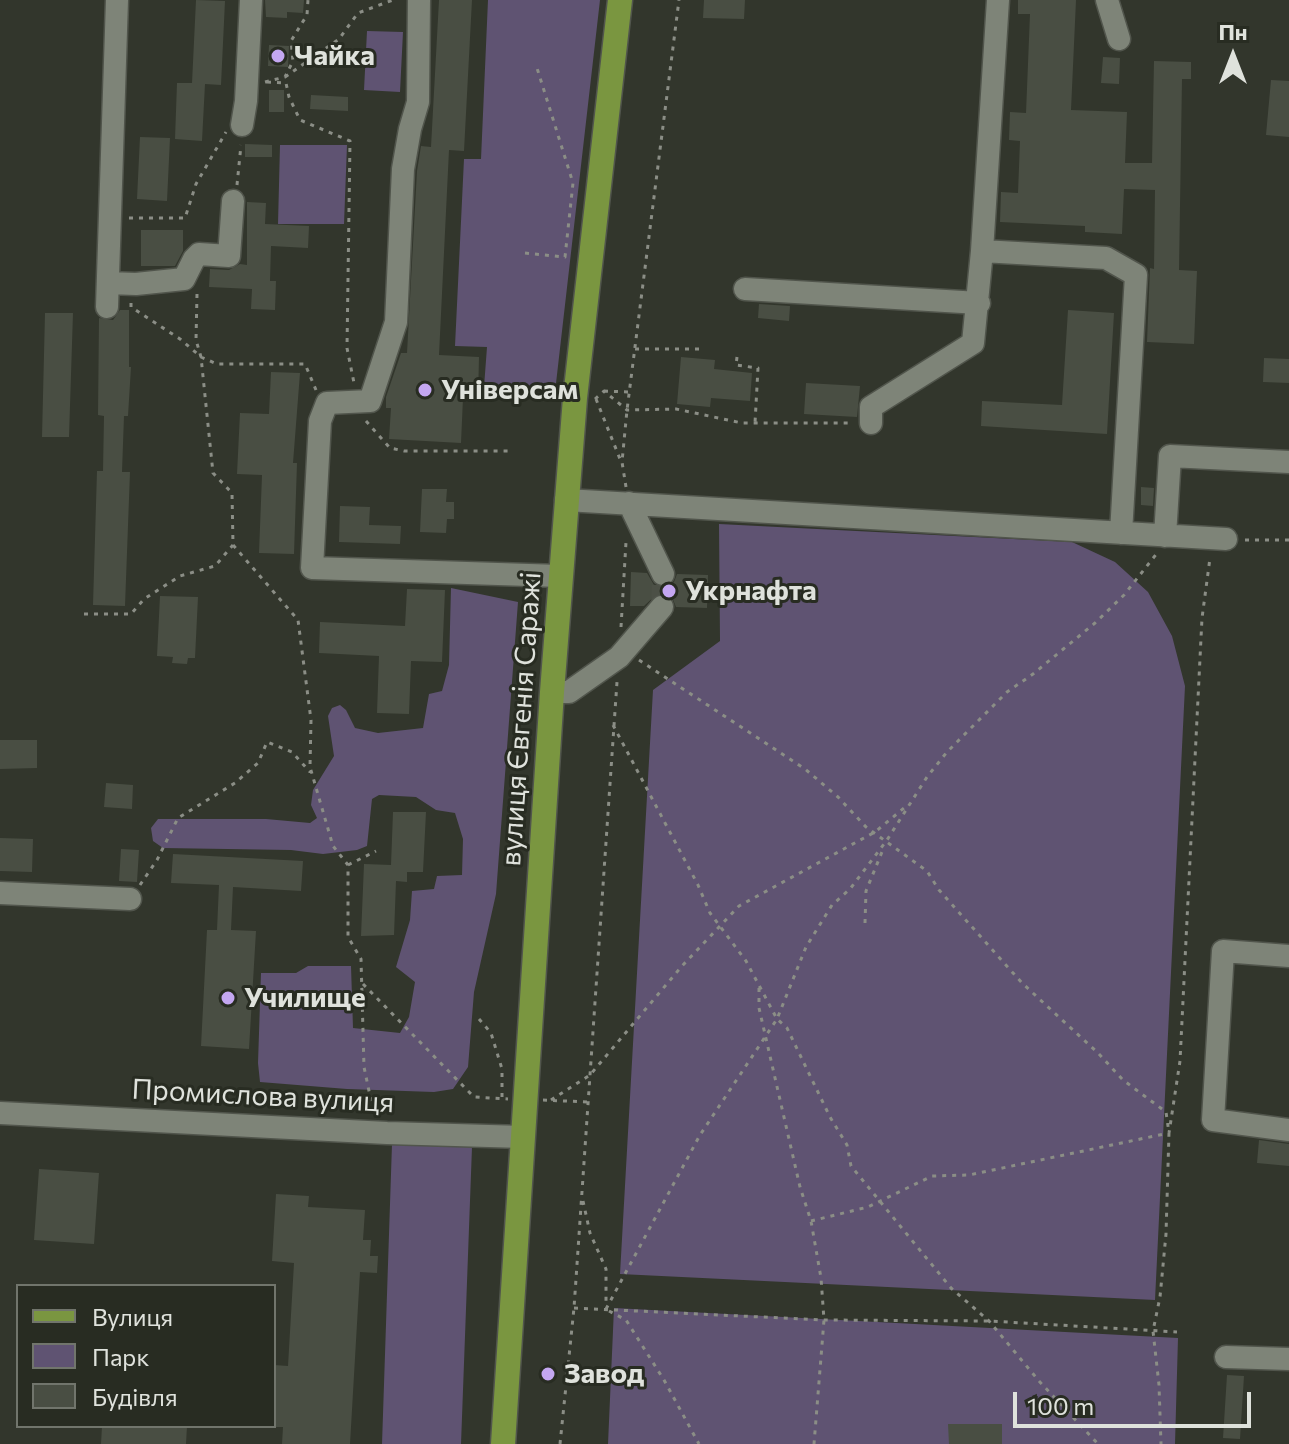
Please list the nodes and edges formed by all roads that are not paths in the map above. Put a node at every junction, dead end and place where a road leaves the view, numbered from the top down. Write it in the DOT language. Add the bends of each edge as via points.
graph roads {
  1 [pos="117,0"];
  2 [pos="251,0"];
  3 [pos="419,0"];
  4 [pos="620,0"];
  5 [pos="998,0"];
  6 [pos="1107,0"];
  7 [pos="1119,39"];
  8 [pos="242,125"];
  9 [pos="233,201"];
  10 [pos="982,251"];
  11 [pos="108,283"];
  12 [pos="745,289"];
  13 [pos="979,303"];
  14 [pos="107,307"];
  15 [pos="871,423"];
  16 [pos="1289,462"];
  17 [pos="566,500"];
  18 [pos="629,503"];
  19 [pos="1121,533"];
  20 [pos="1168,536"];
  21 [pos="1219,539"];
  22 [pos="663,574"];
  23 [pos="560,576"];
  24 [pos="662,607"];
  25 [pos="552,692"];
  26 [pos="0,893"];
  27 [pos="130,899"];
  28 [pos="1289,956"];
  29 [pos="0,1113"];
  30 [pos="1289,1130"];
  31 [pos="523,1137"];
  32 [pos="1226,1357"];
  33 [pos="1289,1359"];
  34 [pos="503,1444"];
  1 -- 11 [label="street"];
  2 -- 8 [label="street"];
  3 -- 23 [label="street" via="418,102 403,169 396,322 370,401 327,403 320,421 312,568"];
  4 -- 17 [label="main road, вулиця Євгенія Саражі"];
  5 -- 10 [label="street"];
  6 -- 7 [label="street"];
  9 -- 11 [label="street" via="229,256 199,254 184,279"];
  10 -- 13 [label="street"];
  10 -- 19 [label="street" via="1106,258 1136,275"];
  11 -- 14 [label="street"];
  12 -- 13 [label="street"];
  13 -- 15 [label="street" via="973,343 871,407"];
  16 -- 20 [label="street" via="1170,456"];
  17 -- 18 [label="street"];
  17 -- 23 [label="main road, вулиця Євгенія Саражі"];
  18 -- 19 [label="street"];
  18 -- 22 [label="street"];
  19 -- 20 [label="street"];
  20 -- 21 [label="street"];
  23 -- 25 [label="main road, вулиця Євгенія Саражі"];
  24 -- 25 [label="street" via="619,657 569,692"];
  25 -- 31 [label="main road, вулиця Євгенія Саражі" via="514,1099"];
  26 -- 27 [label="street"];
  28 -- 30 [label="street" via="1223,951 1213,1120"];
  29 -- 31 [label="street, Промислова вулиця"];
  31 -- 34 [label="main road, вулиця Євгенія Саражі"];
  32 -- 33 [label="street"];
}
